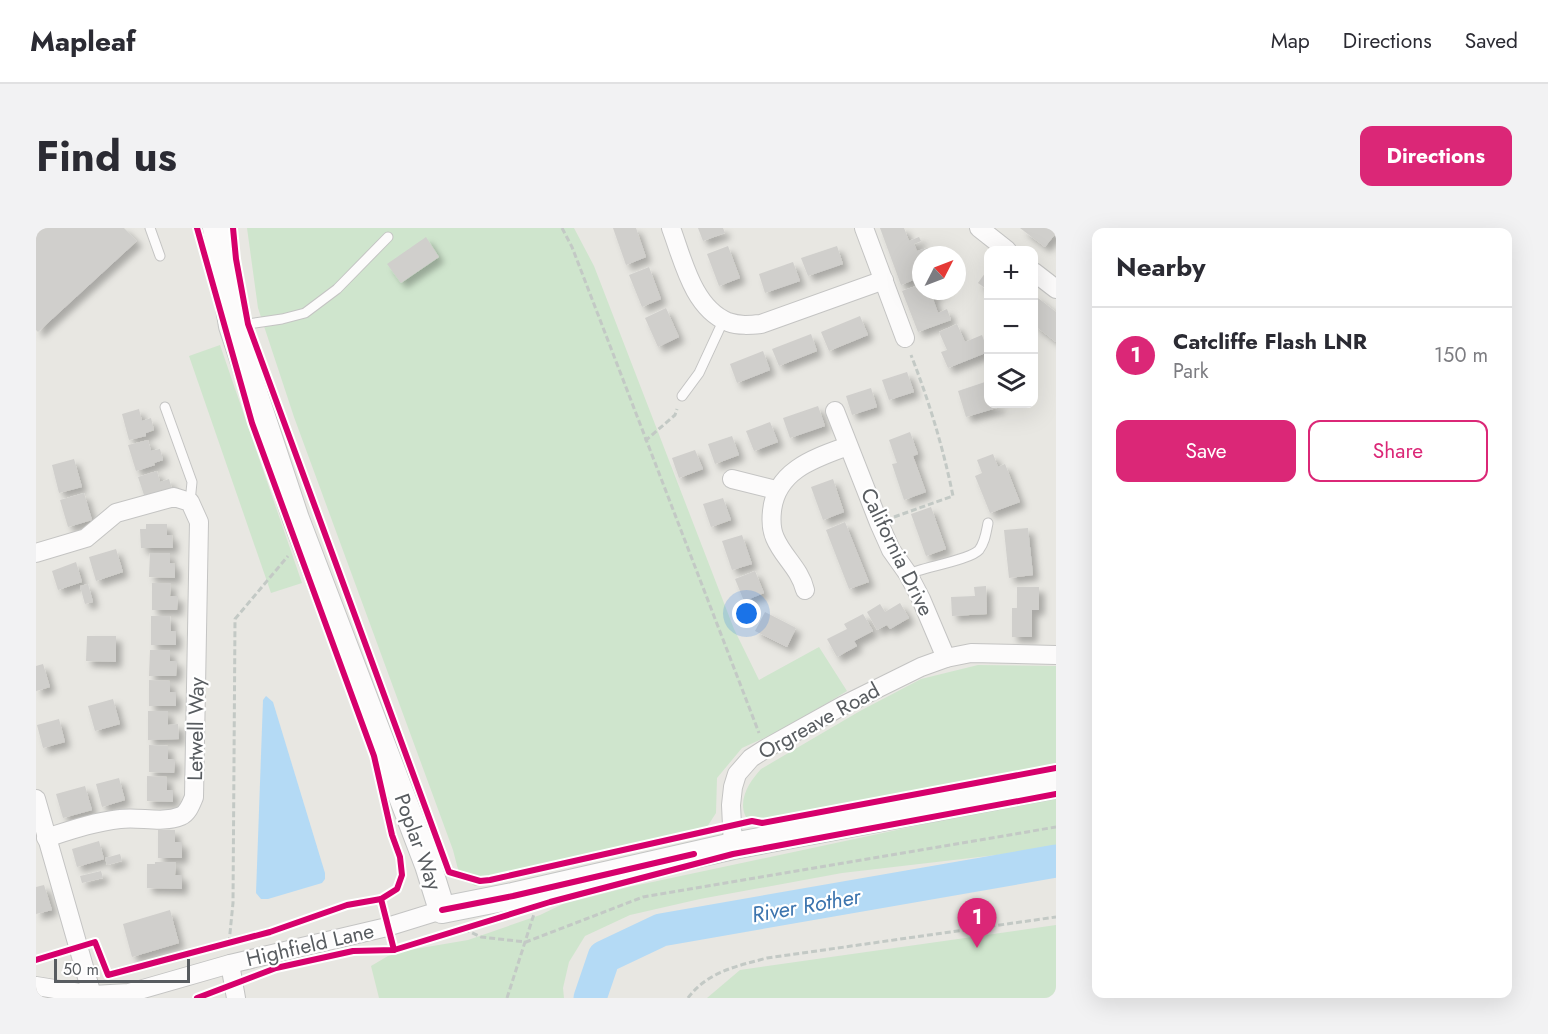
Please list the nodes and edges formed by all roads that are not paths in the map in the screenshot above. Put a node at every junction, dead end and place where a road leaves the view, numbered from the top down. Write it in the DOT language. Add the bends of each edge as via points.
graph roads {
  1 [pos="150,228"];
  2 [pos="216,228"];
  3 [pos="671,228"];
  4 [pos="864,228"];
  5 [pos="979,228"];
  6 [pos="388,237"];
  7 [pos="1002,246"];
  8 [pos="160,256"];
  9 [pos="1038,275"];
  10 [pos="884,280"];
  11 [pos="1056,290"];
  12 [pos="724,319"];
  13 [pos="232,326"];
  14 [pos="905,338"];
  15 [pos="682,396"];
  16 [pos="165,406"];
  17 [pos="835,411"];
  18 [pos="848,446"];
  19 [pos="732,480"];
  20 [pos="776,490"];
  21 [pos="190,502"];
  22 [pos="988,524"];
  23 [pos="36,553"];
  24 [pos="908,574"];
  25 [pos="805,590"];
  26 [pos="1056,655"];
  27 [pos="946,658"];
  28 [pos="1056,785"];
  29 [pos="36,799"];
  30 [pos="46,838"];
  31 [pos="733,846"];
  32 [pos="448,921"];
  33 [pos="230,964"];
  34 [pos="36,986"];
  35 [pos="92,995"];
  36 [pos="236,998"];
  1 -- 8 [label="lane"];
  2 -- 13 [label="main road, Poplar Way"];
  3 -- 12 [label="street" via="701,300"];
  4 -- 10 [label="street"];
  5 -- 7 [label="street"];
  6 -- 13 [label="lane" via="338,289 305,313"];
  9 -- 11 [label="street"];
  10 -- 12 [label="street" via="761,324 745,326"];
  10 -- 14 [label="street"];
  12 -- 15 [label="lane" via="699,373"];
  13 -- 32 [label="main road, Poplar Way" via="296,519"];
  16 -- 21 [label="lane, Letwell Way" via="192,482"];
  17 -- 18 [label="street, California Drive"];
  18 -- 20 [label="street" via="798,466"];
  18 -- 24 [label="street, California Drive" via="891,550"];
  19 -- 20 [label="street"];
  20 -- 25 [label="street" via="771,523 775,538 797,570"];
  21 -- 23 [label="street" via="174,497 116,513 86,538"];
  21 -- 30 [label="street, Letwell Way" via="200,522 194,797 190,808 182,816 114,819"];
  22 -- 24 [label="lane" via="984,543 969,557"];
  24 -- 27 [label="street, California Drive"];
  26 -- 27 [label="street, Orgreave Road" via="971,653"];
  27 -- 31 [label="street, Orgreave Road" via="842,706 751,758 737,774 733,788"];
  28 -- 31 [label="main road"];
  29 -- 30 [label="street"];
  30 -- 35 [label="street"];
  31 -- 32 [label="main road" via="513,896"];
  32 -- 33 [label="street, Highfield Lane" via="387,927"];
  33 -- 35 [label="street, Highfield Lane" via="129,993"];
  33 -- 36 [label="street"];
  34 -- 35 [label="street, Highfield Lane"];
}
